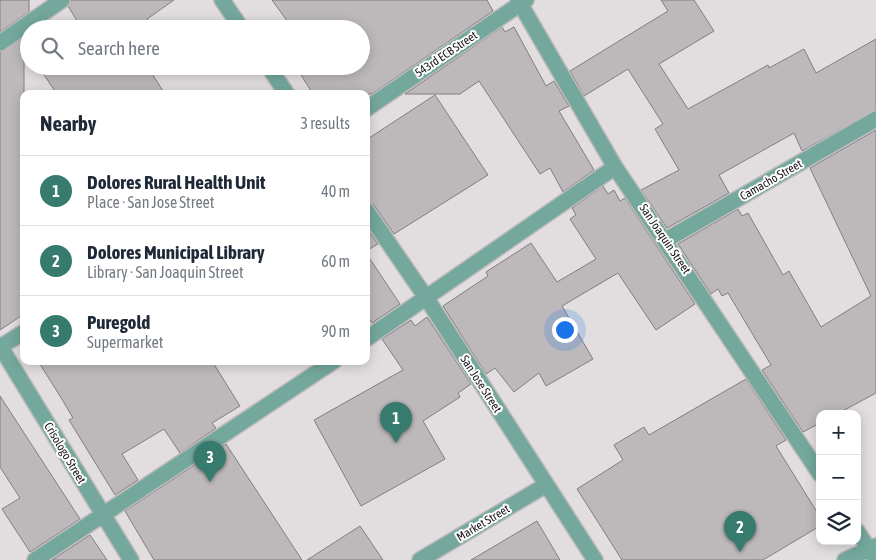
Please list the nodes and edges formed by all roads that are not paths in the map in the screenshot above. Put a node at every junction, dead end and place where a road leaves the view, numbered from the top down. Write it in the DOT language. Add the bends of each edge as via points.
graph roads {
  1 [pos="62,0"];
  2 [pos="222,0"];
  3 [pos="521,1"];
  4 [pos="33,20"];
  5 [pos="236,20"];
  6 [pos="20,29"];
  7 [pos="0,43"];
  8 [pos="274,75"];
  9 [pos="284,90"];
  10 [pos="370,106"];
  11 [pos="876,119"];
  12 [pos="615,167"];
  13 [pos="370,216"];
  14 [pos="666,240"];
  15 [pos="427,299"];
  16 [pos="20,334"];
  17 [pos="370,336"];
  18 [pos="0,347"];
  19 [pos="328,365"];
  20 [pos="816,468"];
  21 [pos="546,485"];
  22 [pos="103,516"];
  23 [pos="861,536"];
  24 [pos="874,552"];
  25 [pos="35,560"];
  26 [pos="132,560"];
  27 [pos="420,560"];
  28 [pos="595,560"];
  29 [pos="845,560"];
  1 -- 4 [label="street"];
  2 -- 5 [label="street"];
  3 -- 10 [label="street, 543rd ECB Street"];
  3 -- 12 [label="street, San Joaquin Street"];
  6 -- 7 [label="street"];
  8 -- 9 [label="street"];
  11 -- 14 [label="street, Camacho Street"];
  12 -- 14 [label="street, San Joaquin Street"];
  12 -- 15 [label="street"];
  13 -- 15 [label="street, San Jose Street"];
  14 -- 20 [label="street, San Joaquin Street"];
  15 -- 17 [label="street"];
  15 -- 21 [label="street, San Jose Street"];
  16 -- 18 [label="street"];
  18 -- 22 [label="street, Crisologo Street"];
  19 -- 22 [label="street"];
  21 -- 27 [label="street, Market Street"];
  21 -- 28 [label="street, San Jose Street"];
  22 -- 25 [label="street"];
  22 -- 26 [label="street, Crisologo Street"];
  23 -- 24 [label="street"];
  24 -- 29 [label="street"];
}
